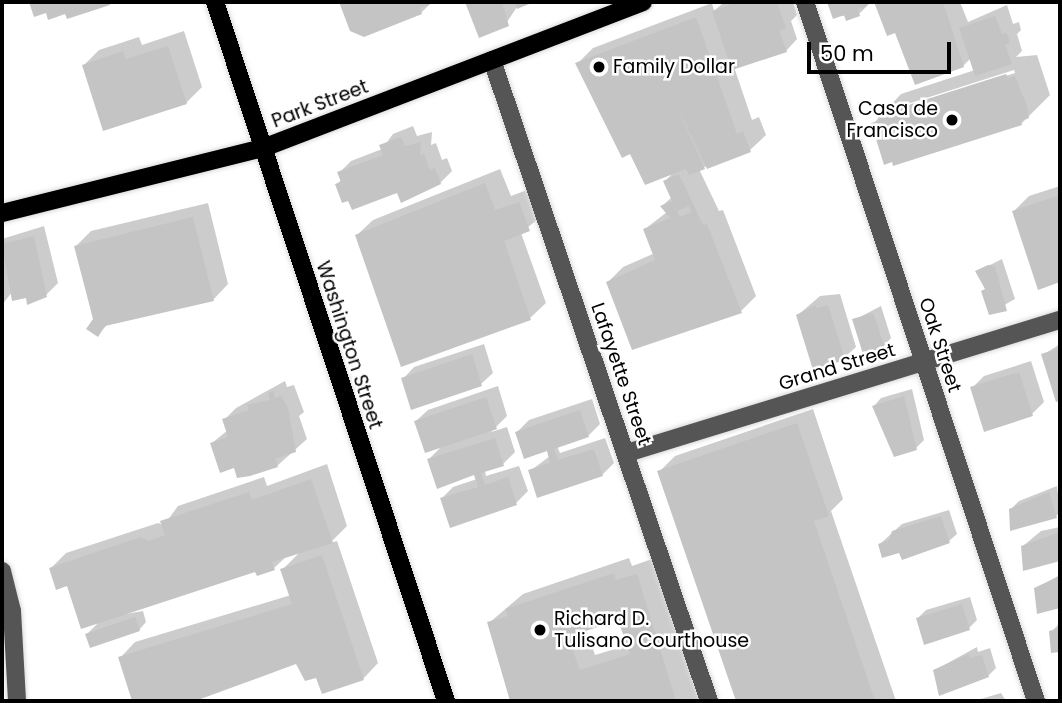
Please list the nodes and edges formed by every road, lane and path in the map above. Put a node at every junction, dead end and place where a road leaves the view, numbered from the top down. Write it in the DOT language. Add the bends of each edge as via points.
graph roads {
  1 [pos="215,2"];
  2 [pos="643,2"];
  3 [pos="805,2"];
  4 [pos="619,6"];
  5 [pos="492,60"];
  6 [pos="263,148"];
  7 [pos="2,214"];
  8 [pos="1060,320"];
  9 [pos="923,362"];
  10 [pos="626,453"];
  11 [pos="2,571"];
  12 [pos="17,701"];
  13 [pos="446,701"];
  14 [pos="709,701"];
  15 [pos="1036,701"];
  1 -- 6 [label="main road, Washington Street"];
  2 -- 4 [label="main road, Park Street"];
  3 -- 9 [label="street, Oak Street"];
  4 -- 5 [label="main road, Park Street"];
  5 -- 6 [label="main road, Park Street"];
  5 -- 10 [label="street, Lafayette Street"];
  6 -- 7 [label="main road, Park Street"];
  6 -- 13 [label="main road, Washington Street"];
  8 -- 9 [label="street, Grand Street"];
  9 -- 10 [label="street, Grand Street"];
  9 -- 15 [label="street, Oak Street"];
  10 -- 14 [label="street, Lafayette Street"];
  11 -- 12 [label="street" via="12,611"];
}
